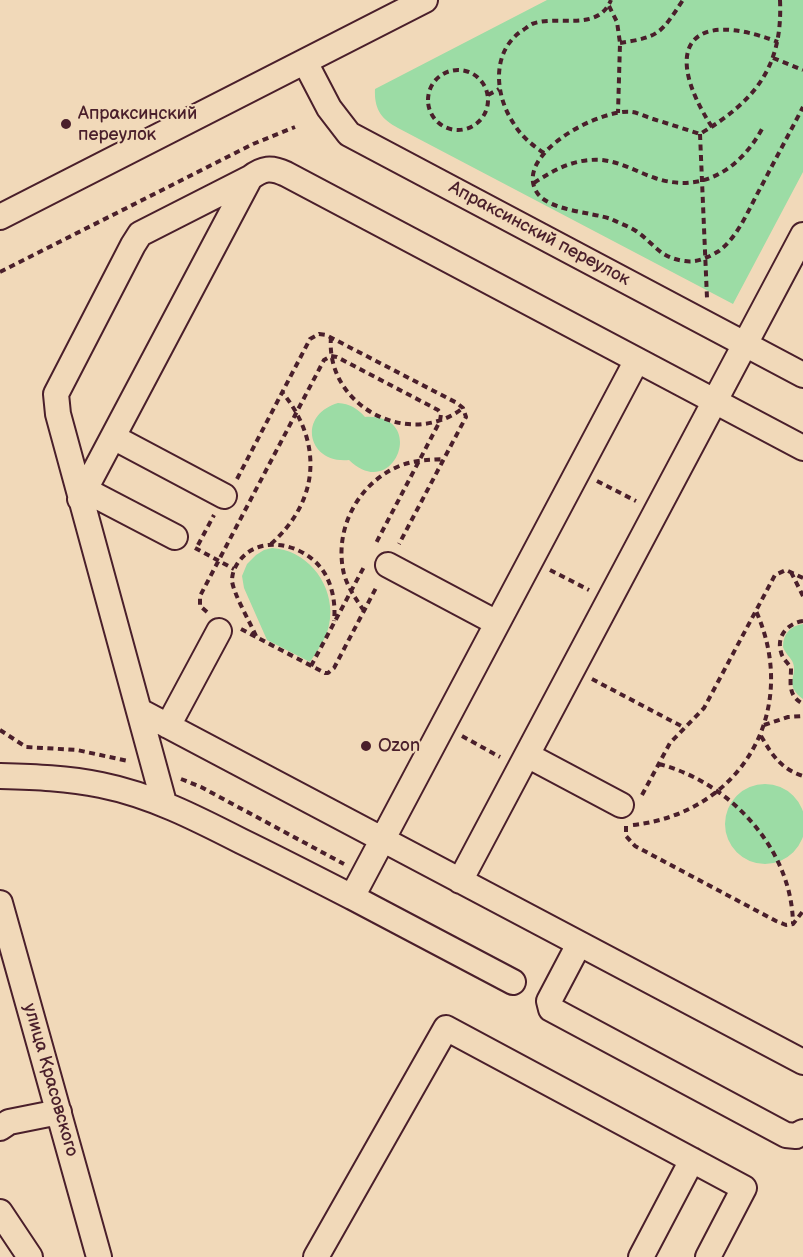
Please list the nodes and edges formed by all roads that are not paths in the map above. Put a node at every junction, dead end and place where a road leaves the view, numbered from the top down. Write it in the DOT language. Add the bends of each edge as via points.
graph roads {
  1 [pos="425,0"];
  2 [pos="305,62"];
  3 [pos="250,178"];
  4 [pos="0,217"];
  5 [pos="803,235"];
  6 [pos="796,265"];
  7 [pos="745,344"];
  8 [pos="637,360"];
  9 [pos="803,375"];
  10 [pos="715,401"];
  11 [pos="113,437"];
  12 [pos="803,448"];
  13 [pos="83,495"];
  14 [pos="224,496"];
  15 [pos="175,537"];
  16 [pos="376,559"];
  17 [pos="497,623"];
  18 [pos="222,624"];
  19 [pos="140,711"];
  20 [pos="168,726"];
  21 [pos="524,761"];
  22 [pos="0,776"];
  23 [pos="164,803"];
  24 [pos="629,813"];
  25 [pos="382,840"];
  26 [pos="460,881"];
  27 [pos="352,897"];
  28 [pos="0,903"];
  29 [pos="579,944"];
  30 [pos="513,982"];
  31 [pos="803,1062"];
  32 [pos="58,1112"];
  33 [pos="1,1121"];
  34 [pos="803,1132"];
  35 [pos="692,1160"];
  36 [pos="0,1212"];
  37 [pos="30,1257"];
  38 [pos="99,1257"];
  39 [pos="316,1257"];
  40 [pos="640,1257"];
  41 [pos="708,1257"];
  1 -- 2 [label="street"];
  2 -- 4 [label="street"];
  2 -- 7 [label="street, Апраксинский переулок" via="329,108 349,134"];
  3 -- 8 [label="street" via="276,169"];
  3 -- 11 [label="street"];
  3 -- 13 [label="street" via="145,230 133,245 56,394 58,414"];
  5 -- 6 [label="street"];
  6 -- 7 [label="street"];
  7 -- 9 [label="street, Апраксинский переулок"];
  7 -- 10 [label="street"];
  8 -- 10 [label="street"];
  8 -- 17 [label="street"];
  10 -- 12 [label="street"];
  10 -- 21 [label="street"];
  11 -- 13 [label="street"];
  11 -- 14 [label="street"];
  13 -- 15 [label="street"];
  13 -- 19 [label="street"];
  16 -- 17 [label="street"];
  17 -- 25 [label="street"];
  18 -- 20 [label="street"];
  19 -- 20 [label="street"];
  19 -- 23 [label="street"];
  20 -- 25 [label="street"];
  21 -- 24 [label="street"];
  21 -- 26 [label="street"];
  22 -- 23 [label="street" via="50,777 103,785"];
  23 -- 27 [label="street"];
  25 -- 26 [label="street"];
  25 -- 27 [label="street"];
  26 -- 29 [label="street"];
  27 -- 30 [label="street"];
  28 -- 32 [label="street, улица Красовского"];
  29 -- 31 [label="street"];
  29 -- 34 [label="street" via="549,1001 551,1009 786,1135 796,1137"];
  32 -- 33 [label="street"];
  32 -- 38 [label="street, улица Красовского"];
  35 -- 39 [label="street" via="446,1028"];
  35 -- 40 [label="street"];
  35 -- 41 [label="street" via="744,1188"];
  36 -- 37 [label="street"];
}
